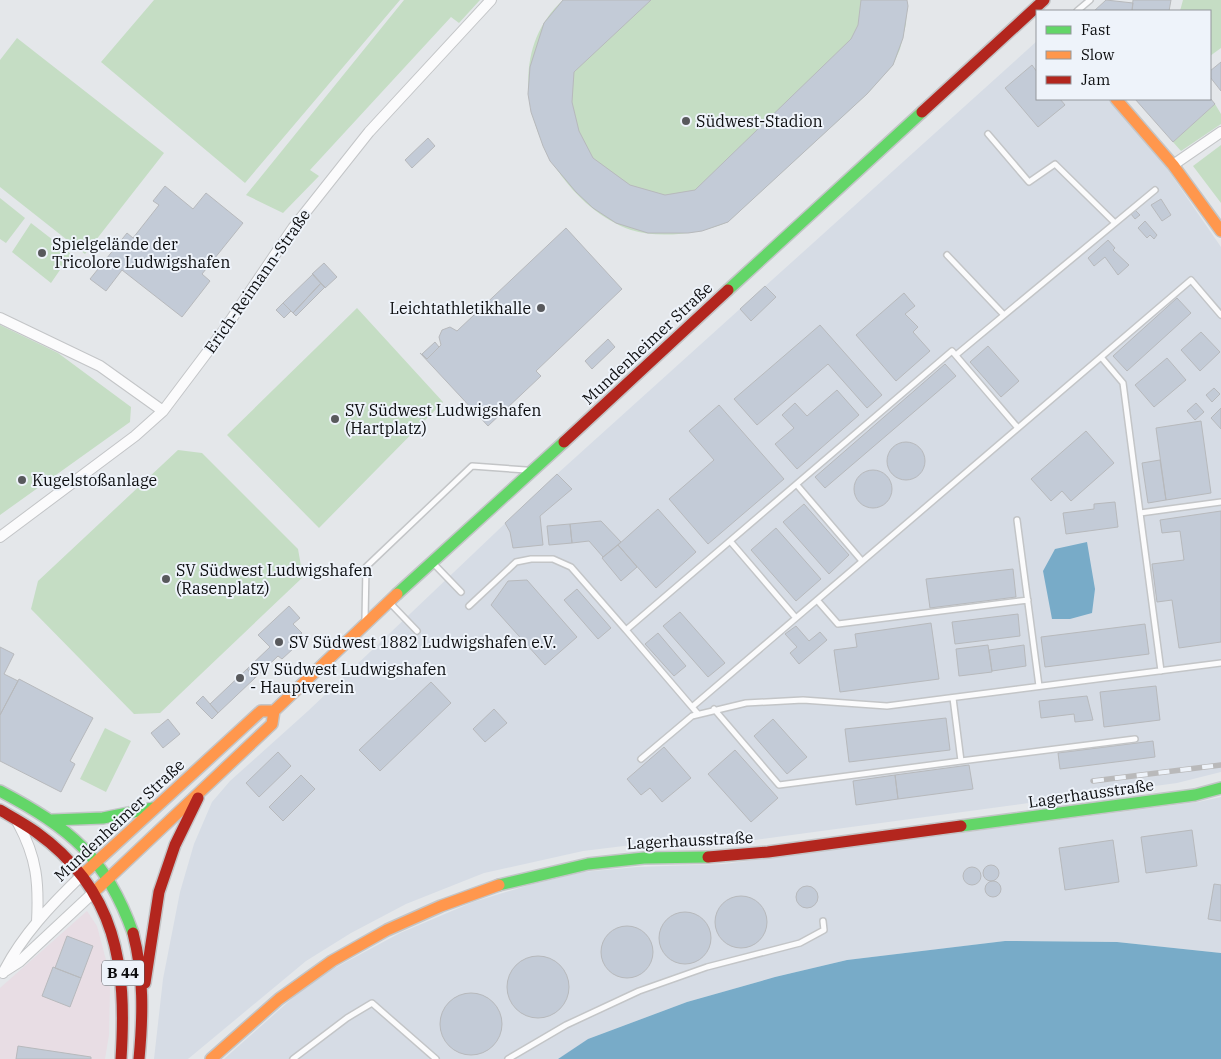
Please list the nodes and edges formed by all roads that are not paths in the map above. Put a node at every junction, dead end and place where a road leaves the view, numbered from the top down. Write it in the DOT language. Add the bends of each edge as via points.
graph roads {
  1 [pos="491,0"];
  2 [pos="1090,0"];
  3 [pos="1036,5"];
  4 [pos="1078,10"];
  5 [pos="1117,100"];
  6 [pos="1221,132"];
  7 [pos="988,134"];
  8 [pos="1172,165"];
  9 [pos="1155,190"];
  10 [pos="1115,224"];
  11 [pos="1221,231"];
  12 [pos="947,255"];
  13 [pos="1004,315"];
  14 [pos="1221,315"];
  15 [pos="0,318"];
  16 [pos="956,356"];
  17 [pos="1101,357"];
  18 [pos="162,411"];
  19 [pos="1018,428"];
  20 [pos="532,471"];
  21 [pos="796,485"];
  22 [pos="1221,502"];
  23 [pos="1140,513"];
  24 [pos="1017,520"];
  25 [pos="0,537"];
  26 [pos="730,541"];
  27 [pos="862,561"];
  28 [pos="432,562"];
  29 [pos="460,592"];
  30 [pos="817,600"];
  31 [pos="1028,600"];
  32 [pos="389,602"];
  33 [pos="469,606"];
  34 [pos="796,618"];
  35 [pos="365,624"];
  36 [pos="626,630"];
  37 [pos="416,631"];
  38 [pos="1221,663"];
  39 [pos="1161,671"];
  40 [pos="1039,686"];
  41 [pos="953,698"];
  42 [pos="692,707"];
  43 [pos="714,709"];
  44 [pos="274,711"];
  45 [pos="698,714"];
  46 [pos="1135,739"];
  47 [pos="641,759"];
  48 [pos="961,761"];
  49 [pos="204,786"];
  50 [pos="1221,788"];
  51 [pos="0,791"];
  52 [pos="157,807"];
  53 [pos="0,810"];
  54 [pos="15,818"];
  55 [pos="52,820"];
  56 [pos="96,862"];
  57 [pos="82,875"];
  58 [pos="108,878"];
  59 [pos="94,892"];
  60 [pos="823,921"];
  61 [pos="37,922"];
  62 [pos="2,974"];
  63 [pos="144,990"];
  64 [pos="214,1058"];
  65 [pos="121,1059"];
  66 [pos="139,1059"];
  67 [pos="293,1059"];
  68 [pos="436,1059"];
  69 [pos="508,1059"];
  1 -- 18 [label="street, Erich-Reimann-Straße" via="369,132 294,228 224,330"];
  2 -- 4 [label="lane"];
  3 -- 20 [label="street, Mundenheimer Straße"];
  5 -- 8 [label="street"];
  6 -- 8 [label="street"];
  7 -- 10 [label="lane" via="1030,182 1055,164"];
  8 -- 11 [label="street"];
  9 -- 10 [label="lane"];
  10 -- 13 [label="lane"];
  12 -- 13 [label="lane"];
  13 -- 16 [label="lane"];
  14 -- 17 [label="lane" via="1191,280"];
  15 -- 18 [label="street" via="100,366"];
  16 -- 19 [label="lane"];
  16 -- 21 [label="lane" via="952,351"];
  17 -- 19 [label="lane"];
  17 -- 23 [label="lane" via="1123,383"];
  18 -- 25 [label="street, Erich-Reimann-Straße" via="135,436"];
  19 -- 27 [label="lane"];
  20 -- 28 [label="street, Mundenheimer Straße"];
  20 -- 35 [label="lane" via="472,466 366,568"];
  21 -- 26 [label="lane"];
  21 -- 27 [label="lane"];
  22 -- 23 [label="lane"];
  23 -- 39 [label="lane"];
  24 -- 31 [label="lane"];
  26 -- 34 [label="lane"];
  26 -- 36 [label="lane"];
  27 -- 30 [label="lane"];
  28 -- 29 [label="lane"];
  28 -- 32 [label="street, Mundenheimer Straße"];
  30 -- 31 [label="lane" via="838,624"];
  30 -- 34 [label="lane"];
  31 -- 40 [label="lane"];
  32 -- 35 [label="street, Mundenheimer Straße"];
  32 -- 37 [label="lane"];
  33 -- 36 [label="lane" via="516,562 553,559 571,567"];
  34 -- 42 [label="lane"];
  35 -- 44 [label="street, Mundenheimer Straße"];
  36 -- 42 [label="lane"];
  38 -- 39 [label="lane"];
  39 -- 40 [label="lane"];
  40 -- 41 [label="lane"];
  41 -- 43 [label="lane" via="888,706 803,700 746,702"];
  41 -- 48 [label="lane"];
  42 -- 45 [label="lane"];
  43 -- 45 [label="lane"];
  43 -- 48 [label="lane" via="779,785"];
  44 -- 49 [label="street, Mundenheimer Straße" via="272,724"];
  44 -- 52 [label="street, Mundenheimer Straße" via="261,711"];
  45 -- 47 [label="lane"];
  46 -- 48 [label="lane"];
  49 -- 58 [label="street, Mundenheimer Straße"];
  49 -- 63 [label="street" via="175,845 159,892"];
  50 -- 64 [label="street, Lagerhausstraße" via="1195,795 768,852 588,864 495,886 387,930 332,961 279,999"];
  51 -- 55 [label="street, B 44"];
  52 -- 55 [label="street" via="97,820"];
  52 -- 56 [label="street, Mundenheimer Straße"];
  53 -- 54 [label="street, B 44"];
  54 -- 57 [label="street, B 44" via="43,836"];
  54 -- 61 [label="street" via="26,836 36,868 39,885"];
  55 -- 56 [label="street, B 44"];
  56 -- 57 [label="street, Mundenheimer Straße"];
  56 -- 58 [label="street, B 44"];
  57 -- 59 [label="street, B 44"];
  57 -- 61 [label="street, Mundenheimer Straße"];
  58 -- 59 [label="street, Mundenheimer Straße"];
  58 -- 63 [label="street, B 44" via="134,932"];
  59 -- 62 [label="street, Mundenheimer Straße"];
  59 -- 65 [label="street, B 44" via="103,905 118,944 124,978"];
  60 -- 69 [label="lane" via="824,930 800,943 707,967 639,991 566,1025"];
  61 -- 62 [label="street, Mundenheimer Straße"];
  63 -- 66 [label="street, B 44"];
  67 -- 68 [label="lane" via="332,1028 372,1003"];
}
